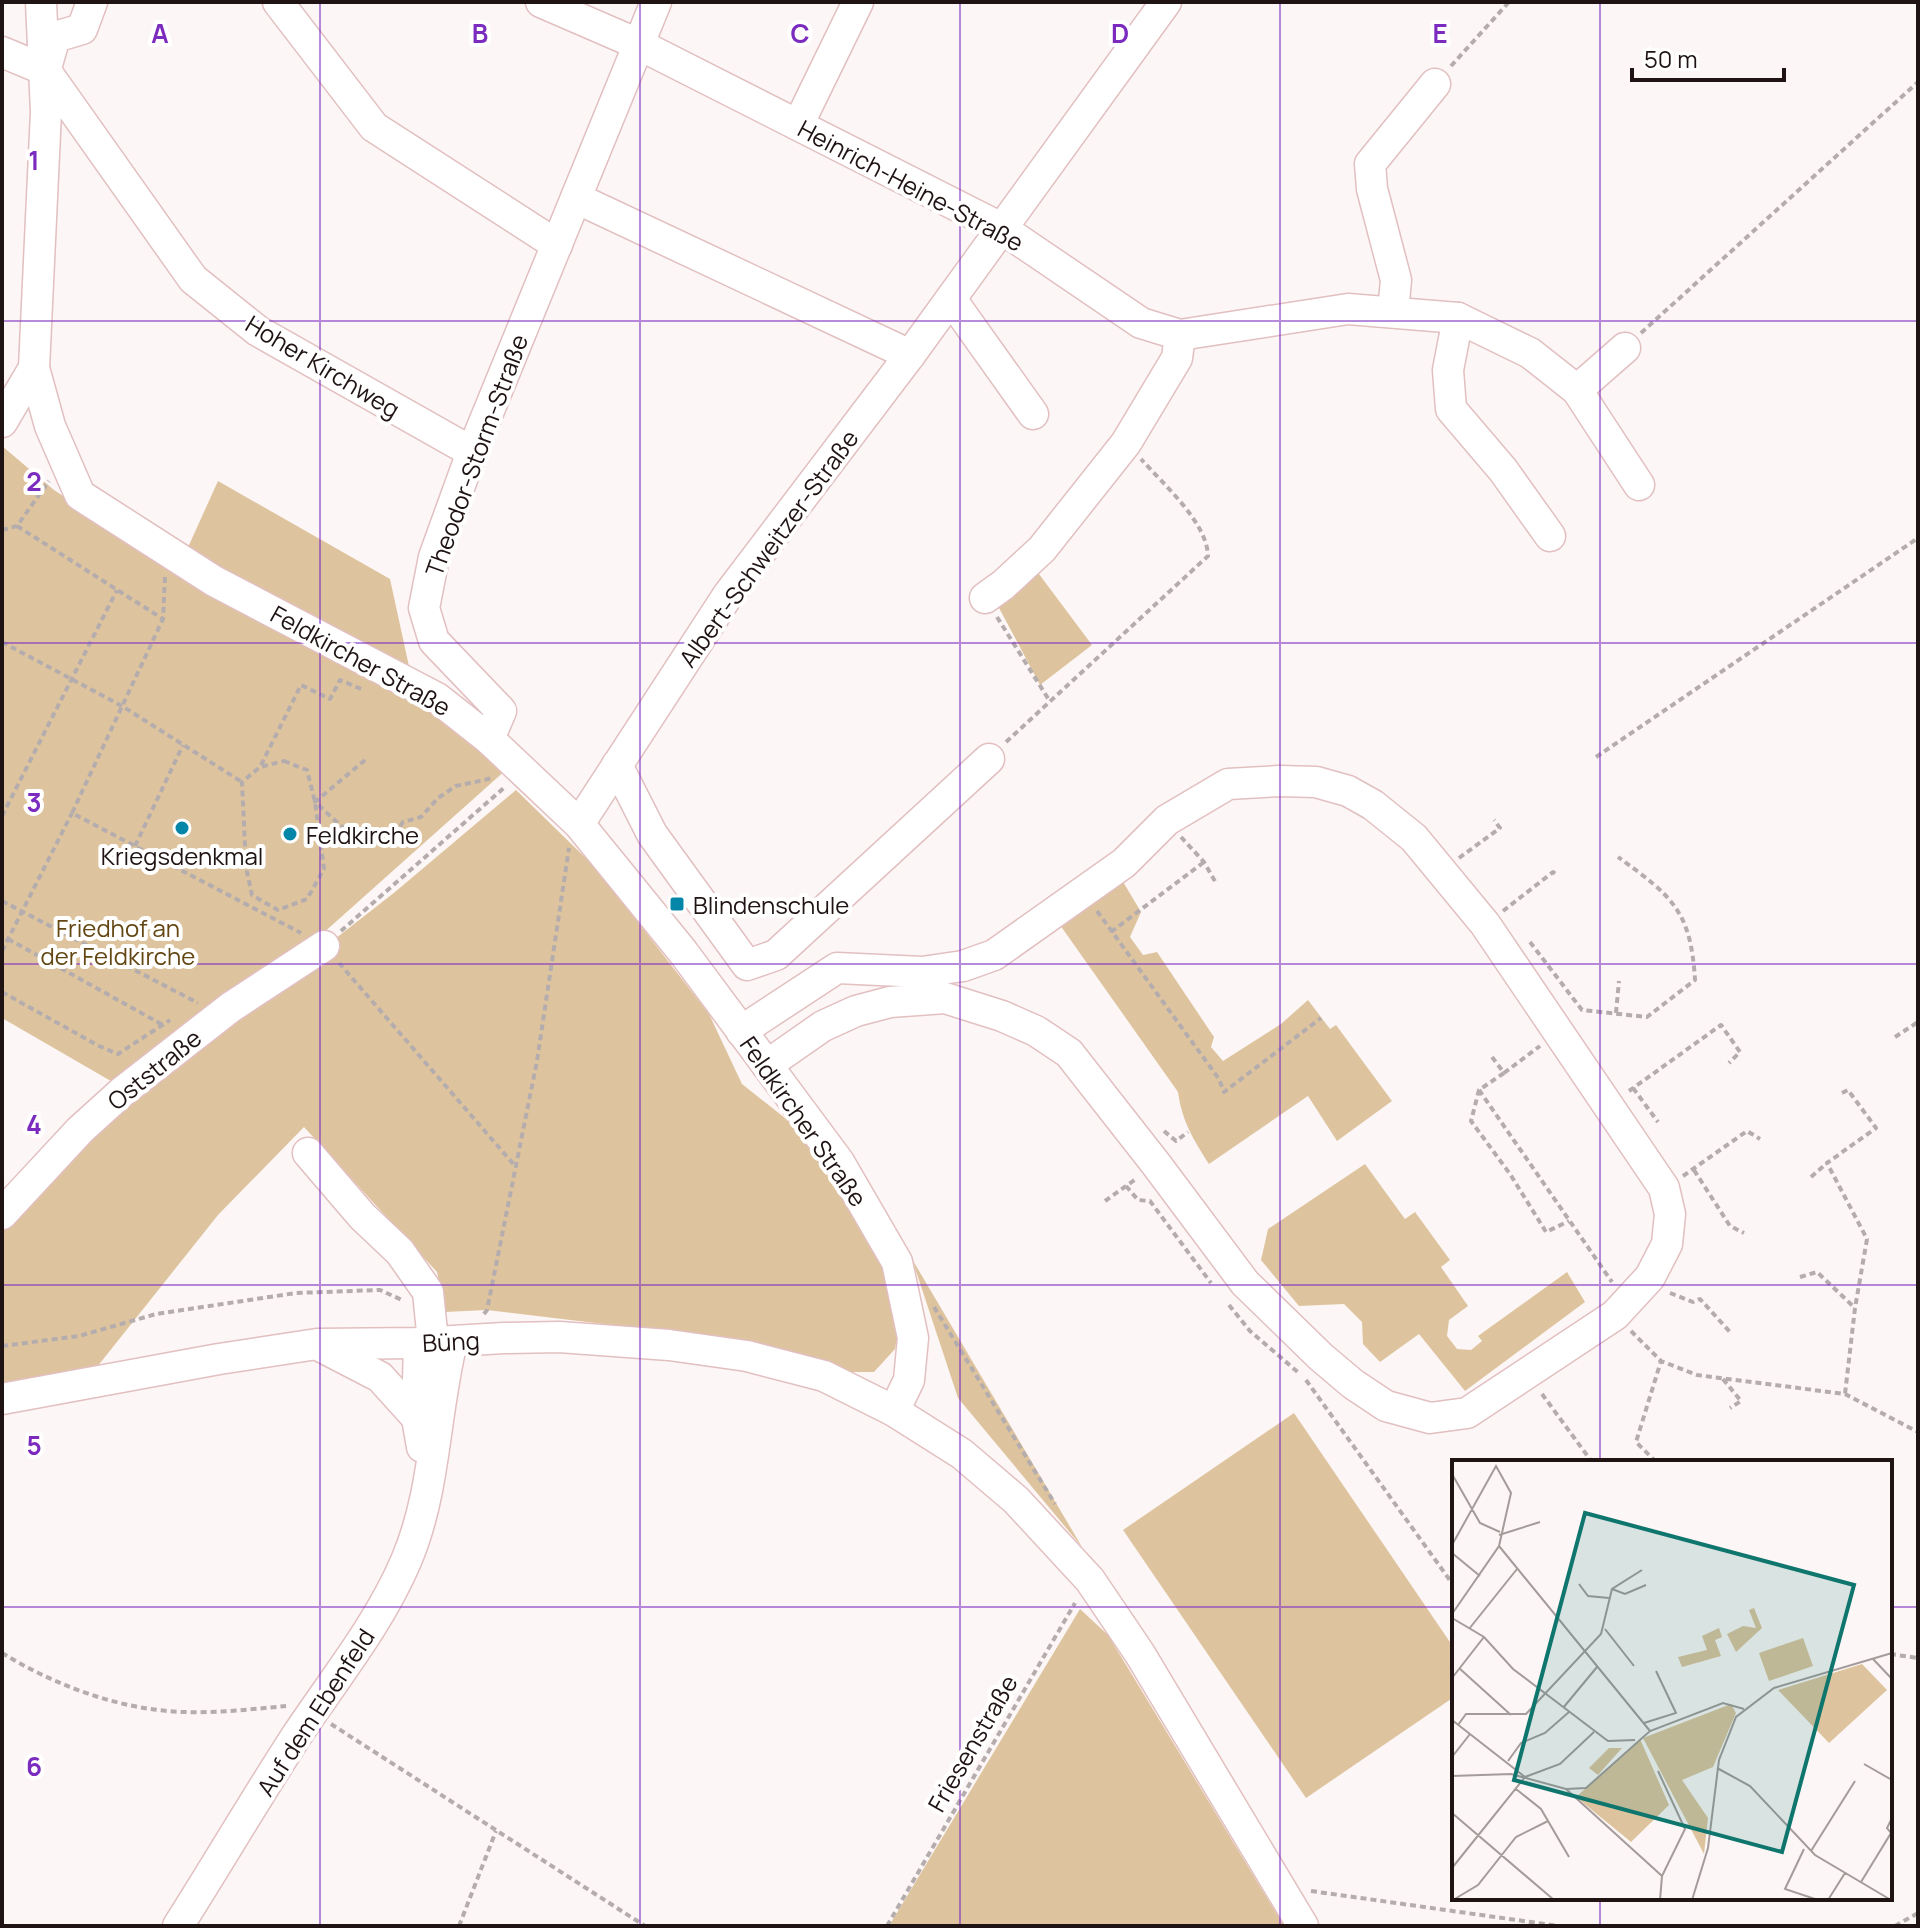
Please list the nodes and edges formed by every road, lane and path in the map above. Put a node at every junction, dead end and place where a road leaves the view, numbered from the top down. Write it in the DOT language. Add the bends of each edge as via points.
graph roads {
  1 [pos="41,2"];
  2 [pos="92,2"];
  3 [pos="278,2"];
  4 [pos="541,2"];
  5 [pos="656,2"];
  6 [pos="858,2"];
  7 [pos="1166,2"];
  8 [pos="1509,2"];
  9 [pos="638,44"];
  10 [pos="2,52"];
  11 [pos="45,70"];
  12 [pos="1918,82"];
  13 [pos="1435,84"];
  14 [pos="798,125"];
  15 [pos="576,198"];
  16 [pos="1001,228"];
  17 [pos="557,245"];
  18 [pos="951,299"];
  19 [pos="1393,312"];
  20 [pos="1458,318"];
  21 [pos="1180,335"];
  22 [pos="1625,348"];
  23 [pos="910,355"];
  24 [pos="34,368"];
  25 [pos="1577,390"];
  26 [pos="1033,414"];
  27 [pos="2,422"];
  28 [pos="1126,443"];
  29 [pos="472,452"];
  30 [pos="65,460"];
  31 [pos="1639,485"];
  32 [pos="17,526"];
  33 [pos="2,530"];
  34 [pos="1550,536"];
  35 [pos="1918,538"];
  36 [pos="165,564"];
  37 [pos="117,590"];
  38 [pos="985,598"];
  39 [pos="163,619"];
  40 [pos="2,642"];
  41 [pos="71,679"];
  42 [pos="367,691"];
  43 [pos="1049,700"];
  44 [pos="122,706"];
  45 [pos="489,739"];
  46 [pos="183,745"];
  47 [pos="1596,757"];
  48 [pos="989,759"];
  49 [pos="365,760"];
  50 [pos="617,765"];
  51 [pos="260,767"];
  52 [pos="523,772"];
  53 [pos="242,782"];
  54 [pos="315,802"];
  55 [pos="72,813"];
  56 [pos="2,816"];
  57 [pos="1167,820"];
  58 [pos="1494,820"];
  59 [pos="579,824"];
  60 [pos="135,846"];
  61 [pos="1618,857"];
  62 [pos="1204,862"];
  63 [pos="1441,871"];
  64 [pos="1558,876"];
  65 [pos="1216,883"];
  66 [pos="1086,892"];
  67 [pos="2,901"];
  68 [pos="22,913"];
  69 [pos="1485,924"];
  70 [pos="1111,932"];
  71 [pos="1524,935"];
  72 [pos="8,939"];
  73 [pos="291,943"];
  74 [pos="324,946"];
  75 [pos="1693,948"];
  76 [pos="2,951"];
  77 [pos="1693,963"];
  78 [pos="1619,981"];
  79 [pos="2,992"];
  80 [pos="187,1010"];
  81 [pos="771,1011"];
  82 [pos="1616,1013"];
  83 [pos="175,1017"];
  84 [pos="1321,1018"];
  85 [pos="1918,1022"];
  86 [pos="163,1025"];
  87 [pos="741,1031"];
  88 [pos="1559,1032"];
  89 [pos="1895,1037"];
  90 [pos="795,1046"];
  91 [pos="1492,1057"];
  92 [pos="1729,1063"];
  93 [pos="767,1065"];
  94 [pos="1504,1073"];
  95 [pos="1479,1090"];
  96 [pos="1842,1093"];
  97 [pos="1621,1097"];
  98 [pos="1658,1122"];
  99 [pos="1760,1139"];
  100 [pos="308,1153"];
  101 [pos="1827,1163"];
  102 [pos="1156,1164"];
  103 [pos="516,1167"];
  104 [pos="1694,1170"];
  105 [pos="1811,1177"];
  106 [pos="1126,1186"];
  107 [pos="1664,1188"];
  108 [pos="1105,1201"];
  109 [pos="2,1214"];
  110 [pos="1569,1221"];
  111 [pos="1744,1233"];
  112 [pos="1650,1277"];
  113 [pos="1800,1277"];
  114 [pos="1216,1289"];
  115 [pos="927,1296"];
  116 [pos="1225,1300"];
  117 [pos="1855,1308"];
  118 [pos="1621,1309"];
  119 [pos="1730,1332"];
  120 [pos="434,1336"];
  121 [pos="317,1344"];
  122 [pos="2,1346"];
  123 [pos="1661,1361"];
  124 [pos="1526,1372"];
  125 [pos="1721,1378"];
  126 [pos="1845,1394"];
  127 [pos="2,1399"];
  128 [pos="1730,1408"];
  129 [pos="894,1411"];
  130 [pos="417,1418"];
  131 [pos="1918,1432"];
  132 [pos="1591,1460"];
  133 [pos="1653,1460"];
  134 [pos="429,1488"];
  135 [pos="1056,1506"];
  136 [pos="1090,1580"];
  137 [pos="1452,1583"];
  138 [pos="2,1653"];
  139 [pos="1892,1654"];
  140 [pos="1918,1658"];
  141 [pos="313,1712"];
  142 [pos="496,1831"];
  143 [pos="1295,1913"];
  144 [pos="1918,1913"];
  145 [pos="178,1926"];
  146 [pos="459,1926"];
  147 [pos="645,1926"];
  148 [pos="887,1926"];
  149 [pos="1559,1926"];
  150 [pos="1895,1926"];
  1 -- 11 [label="street, Feldkircher Straße"];
  2 -- 11 [label="street" via="82,29 55,37"];
  3 -- 17 [label="street" via="374,127"];
  4 -- 9 [label="street, Heinrich-Heine-Straße"];
  5 -- 9 [label="street, Theodor-Storm-Straße"];
  6 -- 14 [label="street"];
  7 -- 16 [label="street, Albert-Schweitzer-Straße"];
  8 -- 13 [label="path"];
  9 -- 14 [label="street, Heinrich-Heine-Straße"];
  9 -- 15 [label="street, Theodor-Storm-Straße"];
  10 -- 11 [label="street"];
  11 -- 24 [label="street, Feldkircher Straße"];
  11 -- 29 [label="street, Hoher Kirchweg" via="193,279 258,331"];
  12 -- 22 [label="path"];
  13 -- 19 [label="street" via="1370,164 1396,280"];
  14 -- 16 [label="street, Heinrich-Heine-Straße"];
  15 -- 17 [label="street, Theodor-Storm-Straße"];
  15 -- 23 [label="street"];
  16 -- 18 [label="street, Albert-Schweitzer-Straße"];
  16 -- 21 [label="street, Heinrich-Heine-Straße" via="1141,323"];
  17 -- 29 [label="street, Theodor-Storm-Straße"];
  18 -- 23 [label="street, Albert-Schweitzer-Straße"];
  18 -- 26 [label="street"];
  19 -- 20 [label="street, Heinrich-Heine-Straße"];
  19 -- 21 [label="street, Heinrich-Heine-Straße" via="1348,309"];
  20 -- 25 [label="street, Heinrich-Heine-Straße" via="1530,353"];
  20 -- 34 [label="street" via="1448,370 1451,409"];
  21 -- 28 [label="street" via="1177,358"];
  22 -- 25 [label="street"];
  23 -- 50 [label="street, Albert-Schweitzer-Straße" via="728,595"];
  24 -- 27 [label="street"];
  24 -- 30 [label="street, Feldkircher Straße"];
  25 -- 31 [label="street, Heinrich-Heine-Straße"];
  28 -- 38 [label="street" via="1042,549"];
  28 -- 43 [label="path" via="1193,519 1208,542 1208,556"];
  29 -- 45 [label="street, Theodor-Storm-Straße" via="434,557 424,608 434,641 501,711"];
  30 -- 32 [label="path"];
  30 -- 45 [label="street, Feldkircher Straße" via="80,495 144,538 214,581 437,698"];
  32 -- 33 [label="path"];
  32 -- 37 [label="path"];
  35 -- 47 [label="path"];
  36 -- 39 [label="path"];
  37 -- 39 [label="path"];
  37 -- 41 [label="path"];
  38 -- 43 [label="path"];
  39 -- 44 [label="path"];
  40 -- 41 [label="path"];
  41 -- 44 [label="path"];
  41 -- 56 [label="path"];
  42 -- 51 [label="path" via="340,680 330,699 301,685"];
  43 -- 48 [label="path"];
  44 -- 46 [label="path"];
  44 -- 55 [label="path"];
  45 -- 52 [label="street, Feldkircher Straße"];
  46 -- 53 [label="path"];
  46 -- 60 [label="path"];
  48 -- 50 [label="street" via="776,955 747,965 652,834"];
  49 -- 54 [label="path"];
  50 -- 59 [label="street, Albert-Schweitzer-Straße"];
  51 -- 53 [label="path"];
  51 -- 54 [label="path" via="284,761 307,770"];
  52 -- 54 [label="path" via="456,786 385,841 350,834"];
  52 -- 59 [label="street, Feldkircher Straße"];
  52 -- 74 [label="path"];
  53 -- 54 [label="path" via="244,855 252,895 278,910 307,899 324,869"];
  55 -- 60 [label="path"];
  55 -- 68 [label="path"];
  57 -- 62 [label="path"];
  57 -- 63 [label="street" via="1228,784 1316,782 1373,805 1414,838"];
  57 -- 66 [label="street"];
  58 -- 63 [label="path" via="1500,828"];
  59 -- 87 [label="street, Feldkircher Straße"];
  59 -- 103 [label="path" via="567,853"];
  60 -- 73 [label="path" via="304,935"];
  61 -- 75 [label="path" via="1657,885 1686,921"];
  62 -- 65 [label="path"];
  62 -- 70 [label="path"];
  63 -- 69 [label="street"];
  64 -- 69 [label="path" via="1553,872"];
  66 -- 70 [label="path"];
  66 -- 81 [label="street" via="994,955 922,972 837,968"];
  67 -- 68 [label="path"];
  68 -- 72 [label="path"];
  68 -- 80 [label="path" via="198,1003"];
  69 -- 88 [label="street"];
  70 -- 84 [label="path" via="1224,1092"];
  71 -- 82 [label="path" via="1582,1010"];
  72 -- 76 [label="path"];
  72 -- 86 [label="path"];
  74 -- 103 [label="path"];
  74 -- 109 [label="street, Oststraße" via="241,1000 122,1092"];
  75 -- 77 [label="path"];
  75 -- 82 [label="path" via="1695,980 1647,1017"];
  78 -- 82 [label="path"];
  79 -- 86 [label="path" via="118,1054"];
  81 -- 87 [label="street"];
  81 -- 90 [label="street"];
  83 -- 86 [label="path"];
  85 -- 89 [label="path"];
  87 -- 93 [label="street, Feldkircher Straße"];
  88 -- 94 [label="path"];
  88 -- 97 [label="street"];
  90 -- 93 [label="street"];
  90 -- 102 [label="street" via="834,1021 890,1002 945,998 968,1004 1036,1031 1069,1053"];
  91 -- 94 [label="path"];
  92 -- 97 [label="path" via="1740,1052 1721,1025"];
  93 -- 129 [label="street, Feldkircher Straße" via="839,1162 897,1262 913,1338 909,1380"];
  94 -- 95 [label="path"];
  95 -- 110 [label="path"];
  95 -- 110 [label="path" via="1471,1121 1546,1232"];
  96 -- 101 [label="path" via="1848,1090 1876,1128"];
  97 -- 98 [label="path"];
  97 -- 107 [label="street"];
  99 -- 104 [label="path" via="1747,1131"];
  100 -- 120 [label="street" via="400,1252 428,1292"];
  101 -- 105 [label="path"];
  101 -- 117 [label="path" via="1867,1239"];
  102 -- 106 [label="path"];
  102 -- 124 [label="street" via="1245,1283 1321,1357 1386,1406 1430,1418 1467,1413"];
  103 -- 120 [label="path" via="487,1310"];
  104 -- 107 [label="path"];
  104 -- 111 [label="path" via="1730,1226"];
  106 -- 108 [label="path"];
  106 -- 114 [label="path" via="1138,1200 1150,1201"];
  107 -- 112 [label="street" via="1670,1214 1667,1244"];
  110 -- 118 [label="path"];
  112 -- 118 [label="street"];
  112 -- 119 [label="path" via="1660,1290 1693,1302 1700,1299"];
  113 -- 117 [label="path" via="1817,1272"];
  115 -- 135 [label="path"];
  116 -- 137 [label="path" via="1250,1331 1307,1380"];
  117 -- 126 [label="path"];
  118 -- 123 [label="path"];
  118 -- 124 [label="street"];
  120 -- 121 [label="street, Büng"];
  120 -- 122 [label="path" via="380,1290 296,1293 156,1314 79,1336"];
  120 -- 129 [label="street, Büng" via="559,1337 747,1356 824,1376"];
  120 -- 130 [label="street, Auf dem Ebenfeld"];
  120 -- 134 [label="street, Auf dem Ebenfeld" via="439,1403"];
  121 -- 127 [label="street, Büng"];
  121 -- 130 [label="street" via="380,1377"];
  123 -- 125 [label="path"];
  123 -- 133 [label="path" via="1636,1442"];
  124 -- 132 [label="path"];
  125 -- 126 [label="path"];
  125 -- 128 [label="path" via="1741,1401"];
  126 -- 131 [label="path"];
  129 -- 136 [label="street, Büng" via="962,1454 1016,1500"];
  130 -- 134 [label="street, Auf dem Ebenfeld"];
  134 -- 141 [label="street, Auf dem Ebenfeld" via="390,1596"];
  136 -- 143 [label="street, Büng"];
  136 -- 148 [label="path, Friesenstraße"];
  138 -- 141 [label="path" via="87,1694 151,1709 208,1712 291,1706"];
  139 -- 140 [label="path"];
  141 -- 142 [label="path"];
  141 -- 145 [label="street, Auf dem Ebenfeld"];
  142 -- 146 [label="path"];
  142 -- 147 [label="path"];
  143 -- 149 [label="path" via="1305,1890"];
  144 -- 150 [label="path"];
}
